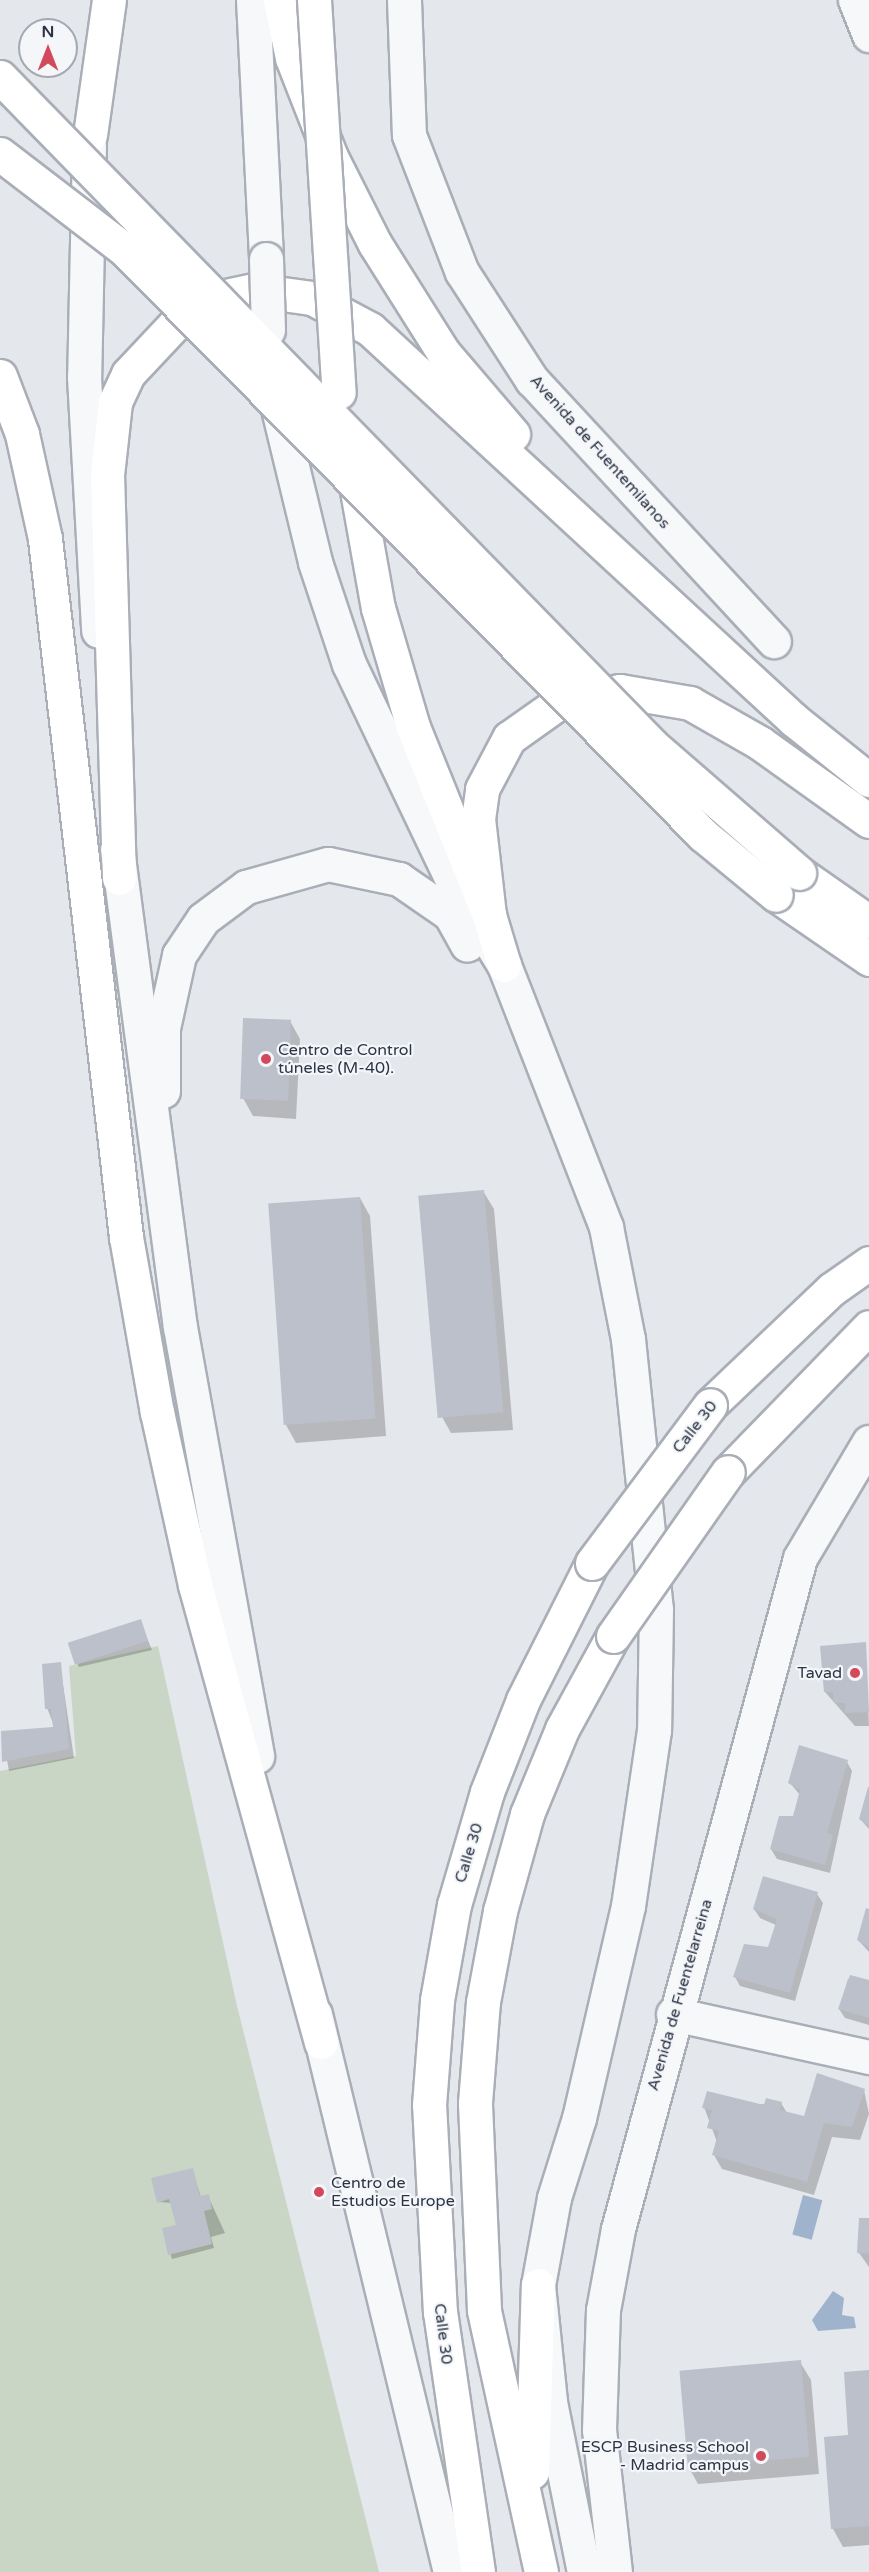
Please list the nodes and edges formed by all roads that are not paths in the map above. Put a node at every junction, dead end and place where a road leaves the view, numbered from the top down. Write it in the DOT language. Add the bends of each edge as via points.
graph roads {
  1 [pos="96,0"];
  2 [pos="109,0"];
  3 [pos="253,0"];
  4 [pos="279,0"];
  5 [pos="314,0"];
  6 [pos="404,0"];
  7 [pos="855,0"];
  8 [pos="869,35"];
  9 [pos="0,77"];
  10 [pos="90,135"];
  11 [pos="0,154"];
  12 [pos="0,376"];
  13 [pos="657,589"];
  14 [pos="774,641"];
  15 [pos="869,780"];
  16 [pos="869,821"];
  17 [pos="120,878"];
  18 [pos="787,884"];
  19 [pos="489,915"];
  20 [pos="869,922"];
  21 [pos="869,959"];
  22 [pos="504,964"];
  23 [pos="551,1092"];
  24 [pos="163,1206"];
  25 [pos="869,1263"];
  26 [pos="869,1326"];
  27 [pos="869,1442"];
  28 [pos="673,2014"];
  29 [pos="321,2042"];
  30 [pos="869,2056"];
  31 [pos="538,2285"];
  32 [pos="559,2451"];
  33 [pos="531,2516"];
  34 [pos="450,2572"];
  35 [pos="478,2572"];
  36 [pos="541,2572"];
  37 [pos="585,2572"];
  38 [pos="606,2572"];
  39 [pos="615,2572"];
  1 -- 10 [label="street"];
  2 -- 10 [label="main road"];
  3 -- 22 [label="street, bridge" via="273,396 291,470 349,664 454,884"];
  4 -- 13 [label="main road" via="292,58 331,157 375,244 442,352"];
  5 -- 19 [label="main road, bridge" via="339,392 378,608 413,727"];
  6 -- 14 [label="street, Avenida de Fuentemilanos" via="410,135 462,272 532,380"];
  7 -- 8 [label="street"];
  9 -- 18 [label="main road, bridge"];
  10 -- 17 [label="street" via="84,265 87,494"];
  11 -- 18 [label="main road, bridge" via="124,249 703,835"];
  12 -- 29 [label="main road" via="22,434 45,539 126,1237 157,1412 195,1585"];
  13 -- 15 [label="main road" via="794,720"];
  13 -- 17 [label="main road" via="399,352 342,310 303,296 254,290 200,307 151,346 128,374 115,402 109,438"];
  16 -- 19 [label="main road" via="760,743 690,703 642,692 586,695 557,704 523,725 488,770 478,819"];
  17 -- 24 [label="street"];
  18 -- 20 [label="main road"];
  18 -- 21 [label="main road"];
  19 -- 22 [label="main road"];
  22 -- 23 [label="street"];
  23 -- 24 [label="street" via="450,914 399,879 328,864 286,873 246,887 203,919 179,955 163,1028"];
  23 -- 31 [label="street" via="608,1239 642,1440 656,1609 647,1797 628,1906 579,2118 554,2198"];
  24 -- 29 [label="street" via="249,1721"];
  25 -- 35 [label="main road, Calle 30, bridge" via="832,1289 710,1405 592,1563 523,1700 487,1792 454,1905 436,2000 429,2105 440,2313"];
  26 -- 33 [label="main road, bridge" via="729,1472 613,1636 562,1729 527,1814 500,1911 483,2002 475,2103 484,2310"];
  27 -- 28 [label="street, Avenida de Fuentelarreina" via="800,1558"];
  28 -- 30 [label="street"];
  28 -- 39 [label="street, Avenida de Fuentelarreina" via="618,2229 603,2310 598,2430"];
  29 -- 34 [label="street"];
  31 -- 32 [label="street"];
  31 -- 33 [label="main road"];
  32 -- 37 [label="street"];
  32 -- 38 [label="street"];
  33 -- 36 [label="main road"];
}
